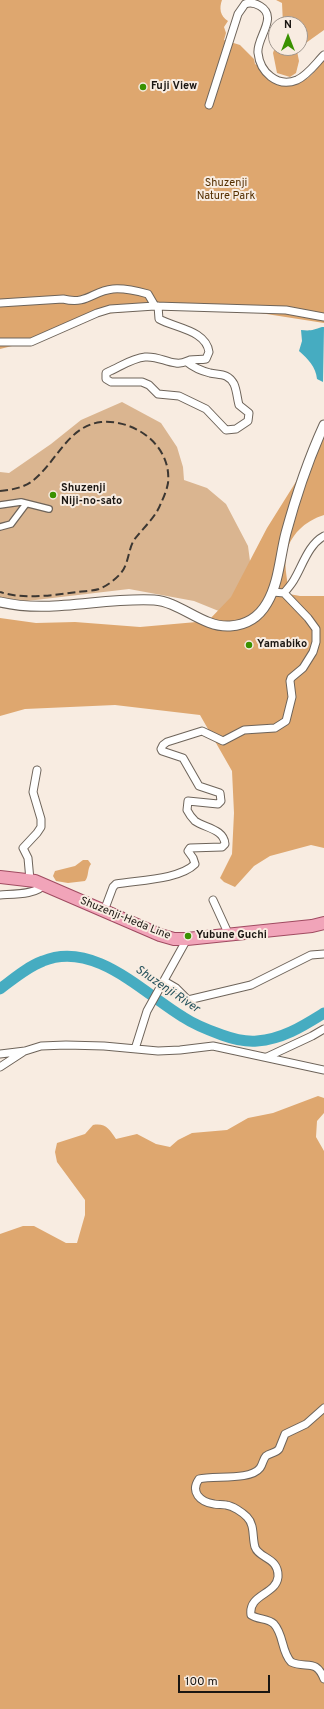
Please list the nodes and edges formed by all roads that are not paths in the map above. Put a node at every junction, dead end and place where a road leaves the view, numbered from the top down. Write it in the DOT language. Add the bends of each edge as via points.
graph roads {
  1 [pos="324,55"];
  2 [pos="209,105"];
  3 [pos="0,303"];
  4 [pos="156,306"];
  5 [pos="324,317"];
  6 [pos="0,342"];
  7 [pos="188,362"];
  8 [pos="324,425"];
  9 [pos="26,504"];
  10 [pos="0,505"];
  11 [pos="49,509"];
  12 [pos="0,527"];
  13 [pos="324,536"];
  14 [pos="273,592"];
  15 [pos="284,593"];
  16 [pos="0,602"];
  17 [pos="37,770"];
  18 [pos="0,877"];
  19 [pos="30,880"];
  20 [pos="44,884"];
  21 [pos="0,895"];
  22 [pos="213,900"];
  23 [pos="104,911"];
  24 [pos="324,923"];
  25 [pos="229,935"];
  26 [pos="187,939"];
  27 [pos="324,954"];
  28 [pos="163,984"];
  29 [pos="324,1029"];
  30 [pos="135,1049"];
  31 [pos="25,1051"];
  32 [pos="0,1054"];
  33 [pos="267,1057"];
  34 [pos="0,1067"];
  35 [pos="324,1070"];
  36 [pos="324,1408"];
  37 [pos="324,1679"];
  1 -- 2 [label="street" via="296,80 279,81 268,76 263,70 258,52 267,23 267,13 256,3 245,4 238,14"];
  3 -- 4 [label="street" via="62,299 83,301 102,292 124,289 148,294"];
  4 -- 5 [label="street" via="286,310"];
  4 -- 6 [label="street" via="110,309 31,342"];
  4 -- 7 [label="street" via="159,319 199,336 206,344 209,352 206,359"];
  7 -- 7 [label="street" via="192,366 224,375 231,380 239,405 249,413 248,421 236,430 226,430 206,409 179,396 158,394 142,382 111,382 106,379 106,373 140,358 162,358 175,363"];
  8 -- 14 [label="street" via="298,489"];
  9 -- 10 [label="street" via="21,502"];
  9 -- 11 [label="street"];
  9 -- 12 [label="street" via="11,524"];
  13 -- 15 [label="street" via="313,545"];
  14 -- 15 [label="street"];
  14 -- 16 [label="street" via="257,616 248,622 232,626 214,624 156,600 121,599 36,607"];
  15 -- 23 [label="street" via="316,629 313,652 290,681 292,697 286,722 275,728 244,730 223,741 198,731 167,742 161,749 183,758 199,786 220,794 221,801 218,804 188,801 187,810 195,821 223,836 224,846 190,848 188,851 195,864 180,873 116,884 112,887"];
  17 -- 19 [label="street" via="33,792 41,827 23,848 29,861"];
  18 -- 19 [label="main road, Shuzenji-Heda Line"];
  19 -- 20 [label="main road, Shuzenji-Heda Line"];
  20 -- 21 [label="street" via="38,890"];
  20 -- 23 [label="main road, Shuzenji-Heda Line"];
  22 -- 25 [label="street"];
  23 -- 26 [label="main road, Shuzenji-Heda Line" via="167,938"];
  24 -- 25 [label="main road, Shuzenji-Heda Line"];
  25 -- 26 [label="main road, Shuzenji-Heda Line"];
  26 -- 28 [label="street"];
  27 -- 28 [label="street" via="311,954 251,985 188,1000 172,985"];
  28 -- 30 [label="street" via="147,1011"];
  29 -- 33 [label="street"];
  30 -- 31 [label="street" via="66,1045 41,1046"];
  30 -- 33 [label="street" via="169,1051 213,1046"];
  31 -- 32 [label="street"];
  31 -- 34 [label="street"];
  33 -- 35 [label="street"];
  36 -- 37 [label="street" via="306,1424 285,1434 279,1449 266,1456 256,1471 238,1476 207,1477 200,1479 195,1488 196,1494 205,1502 226,1505 241,1513 251,1523 255,1547 273,1562 278,1577 274,1585 252,1604 251,1615 273,1623 291,1662 314,1665 319,1668"];
}
